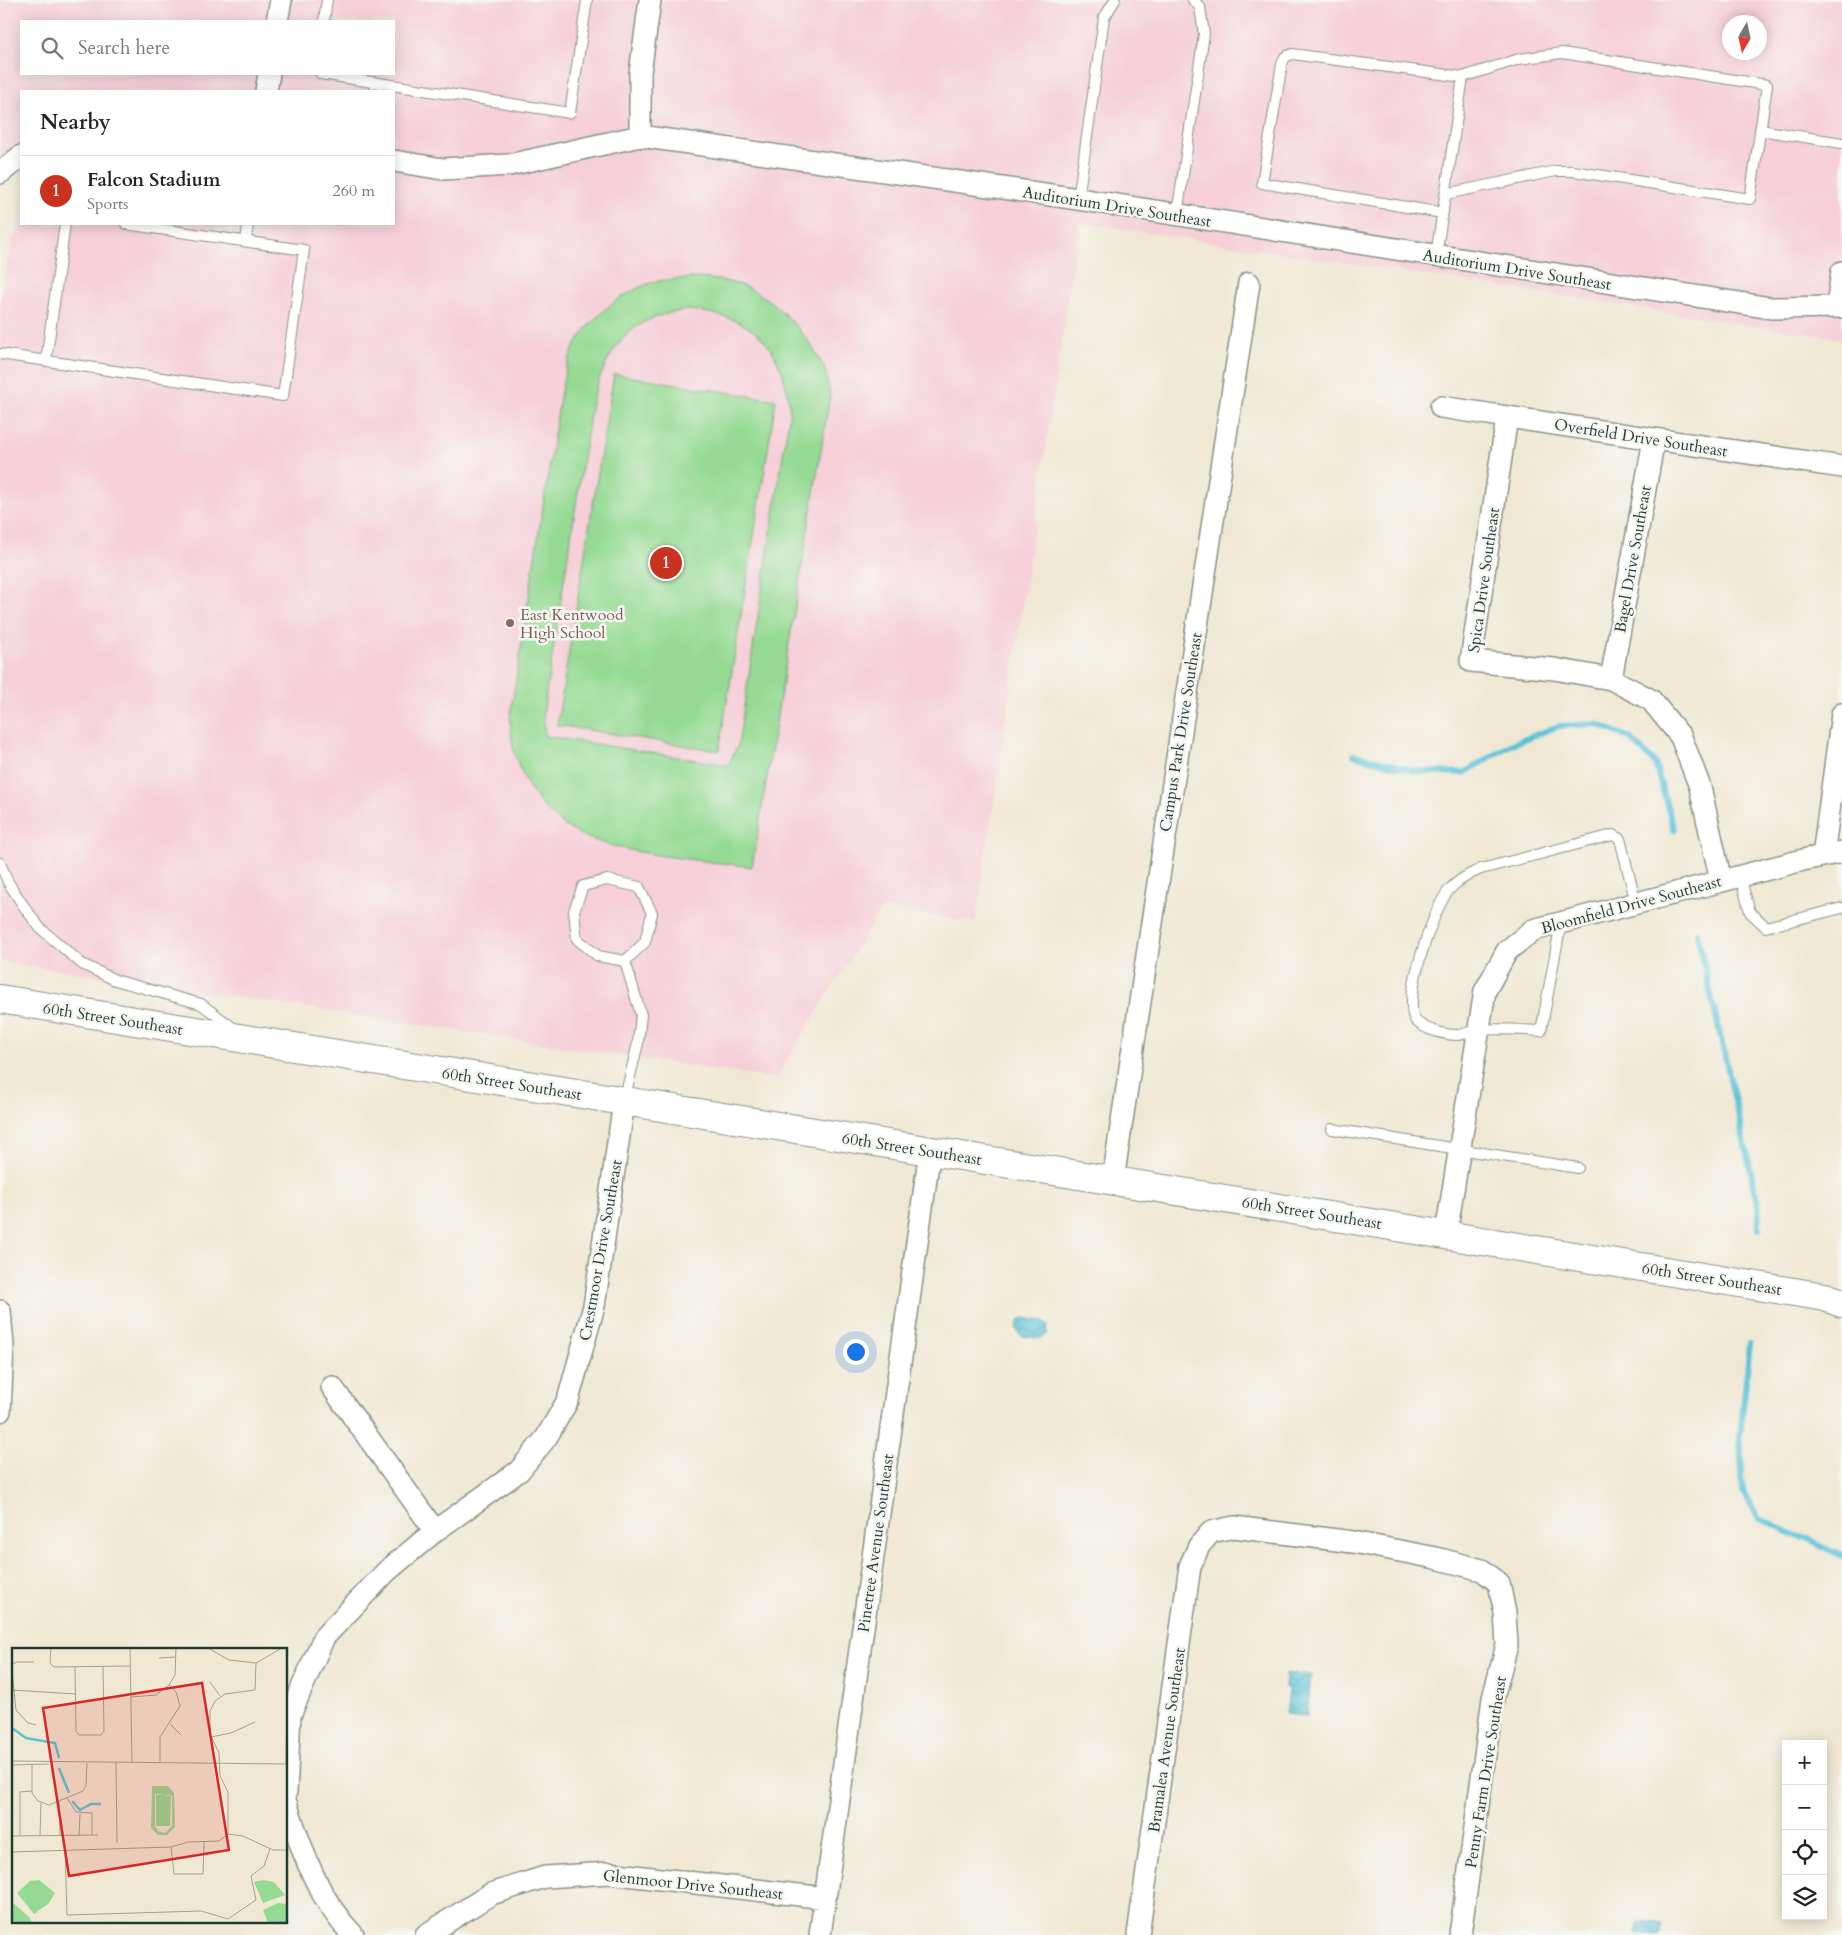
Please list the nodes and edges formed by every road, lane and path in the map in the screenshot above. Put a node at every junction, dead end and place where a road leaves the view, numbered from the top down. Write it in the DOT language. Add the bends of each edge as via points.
graph roads {
  1 [pos="280,0"];
  2 [pos="327,0"];
  3 [pos="587,0"];
  4 [pos="650,0"];
  5 [pos="1115,0"];
  6 [pos="1193,0"];
  7 [pos="277,20"];
  8 [pos="324,20"];
  9 [pos="269,75"];
  10 [pos="327,75"];
  11 [pos="1463,77"];
  12 [pos="266,90"];
  13 [pos="1760,130"];
  14 [pos="640,136"];
  15 [pos="1842,143"];
  16 [pos="20,157"];
  17 [pos="395,161"];
  18 [pos="0,174"];
  19 [pos="1446,194"];
  20 [pos="1078,199"];
  21 [pos="1443,213"];
  22 [pos="1177,215"];
  23 [pos="65,225"];
  24 [pos="133,225"];
  25 [pos="248,225"];
  26 [pos="246,241"];
  27 [pos="1436,256"];
  28 [pos="1842,272"];
  29 [pos="1249,283"];
  30 [pos="1840,307"];
  31 [pos="0,354"];
  32 [pos="46,361"];
  33 [pos="1441,407"];
  34 [pos="1507,416"];
  35 [pos="1654,439"];
  36 [pos="1842,467"];
  37 [pos="1611,679"];
  38 [pos="1842,714"];
  39 [pos="1833,854"];
  40 [pos="0,863"];
  41 [pos="1731,878"];
  42 [pos="1636,903"];
  43 [pos="1842,908"];
  44 [pos="1561,923"];
  45 [pos="625,961"];
  46 [pos="0,999"];
  47 [pos="1479,1030"];
  48 [pos="250,1040"];
  49 [pos="624,1102"];
  50 [pos="1332,1129"];
  51 [pos="1460,1148"];
  52 [pos="930,1150"];
  53 [pos="1578,1168"];
  54 [pos="1113,1180"];
  55 [pos="1446,1234"];
  56 [pos="1836,1298"];
  57 [pos="0,1311"];
  58 [pos="332,1387"];
  59 [pos="0,1411"];
  60 [pos="435,1531"];
  61 [pos="1353,1542"];
  62 [pos="288,1754"];
  63 [pos="288,1808"];
  64 [pos="826,1898"];
  65 [pos="353,1935"];
  66 [pos="426,1935"];
  67 [pos="820,1935"];
  68 [pos="1138,1935"];
  69 [pos="1460,1935"];
  1 -- 7 [label="street"];
  2 -- 8 [label="lane"];
  3 -- 10 [label="lane" via="570,113"];
  4 -- 14 [label="street" via="640,72"];
  5 -- 20 [label="lane" via="1104,18"];
  6 -- 22 [label="lane" via="1200,7 1204,34"];
  9 -- 12 [label="street"];
  11 -- 13 [label="lane" via="1519,59 1562,53 1767,85"];
  11 -- 19 [label="lane"];
  11 -- 21 [label="lane" via="1292,54 1285,57 1262,183"];
  13 -- 15 [label="lane"];
  13 -- 19 [label="lane" via="1750,199 1573,171 1556,171"];
  14 -- 17 [label="street, Auditorium Drive Southeast" via="510,165 443,169"];
  14 -- 20 [label="street, Auditorium Drive Southeast"];
  16 -- 18 [label="street"];
  19 -- 21 [label="lane"];
  20 -- 22 [label="street, Auditorium Drive Southeast"];
  21 -- 27 [label="lane"];
  22 -- 27 [label="street, Auditorium Drive Southeast"];
  23 -- 32 [label="lane"];
  24 -- 26 [label="lane"];
  25 -- 26 [label="lane"];
  26 -- 32 [label="lane" via="304,250 284,396"];
  27 -- 30 [label="street, Auditorium Drive Southeast" via="1771,308"];
  28 -- 30 [label="street"];
  29 -- 54 [label="street, Campus Park Drive Southeast"];
  31 -- 32 [label="lane"];
  33 -- 34 [label="street, Overfield Drive Southeast"];
  34 -- 35 [label="street, Overfield Drive Southeast"];
  34 -- 37 [label="street, Spica Drive Southeast" via="1471,661 1546,668"];
  35 -- 36 [label="street, Overfield Drive Southeast"];
  35 -- 37 [label="street, Bagel Drive Southeast"];
  37 -- 41 [label="street, Spica Drive Southeast" via="1651,700 1680,737"];
  38 -- 39 [label="street"];
  39 -- 41 [label="street, Bloomfield Drive Southeast"];
  40 -- 48 [label="lane" via="8,882 40,928 82,964 115,980 201,1004"];
  41 -- 42 [label="street, Bloomfield Drive Southeast"];
  41 -- 43 [label="lane" via="1750,912 1766,927"];
  42 -- 44 [label="street, Bloomfield Drive Southeast"];
  42 -- 47 [label="lane" via="1620,839 1613,835 1467,874 1448,890 1439,905 1410,1000 1412,1016 1430,1029 1457,1035"];
  44 -- 47 [label="street, Bloomfield Drive Southeast" via="1533,930 1507,951 1485,991"];
  44 -- 47 [label="lane" via="1541,1031"];
  45 -- 45 [label="lane" via="598,956 577,939 574,911 583,886 608,880 639,887 652,913 645,942"];
  45 -- 49 [label="lane" via="641,1016"];
  46 -- 48 [label="main road, 60th Street Southeast"];
  47 -- 51 [label="street, Bloomfield Drive Southeast"];
  48 -- 49 [label="main road, 60th Street Southeast"];
  49 -- 52 [label="main road, 60th Street Southeast"];
  49 -- 60 [label="street, Crestmoor Drive Southeast" via="594,1306 568,1400 546,1438 519,1470"];
  50 -- 51 [label="lane"];
  51 -- 53 [label="lane"];
  51 -- 55 [label="street, Bloomfield Drive Southeast"];
  52 -- 54 [label="main road, 60th Street Southeast"];
  52 -- 64 [label="street, Pinetree Avenue Southeast"];
  54 -- 55 [label="main road, 60th Street Southeast"];
  55 -- 56 [label="main road, 60th Street Southeast"];
  57 -- 59 [label="street" via="3,1346"];
  58 -- 60 [label="street"];
  60 -- 62 [label="street, Crestmoor Drive Southeast" via="387,1571 324,1637 290,1715"];
  61 -- 68 [label="street, Bramalea Avenue Southeast" via="1234,1527 1211,1532 1199,1546 1190,1566"];
  61 -- 69 [label="street, Penny Farm Drive Southeast" via="1475,1568 1499,1583 1507,1645 1493,1698"];
  63 -- 65 [label="street" via="310,1872 338,1920"];
  64 -- 66 [label="street, Glenmoor Drive Southeast" via="609,1872 545,1877 491,1894"];
  64 -- 67 [label="street, Pinetree Avenue Southeast"];
}
